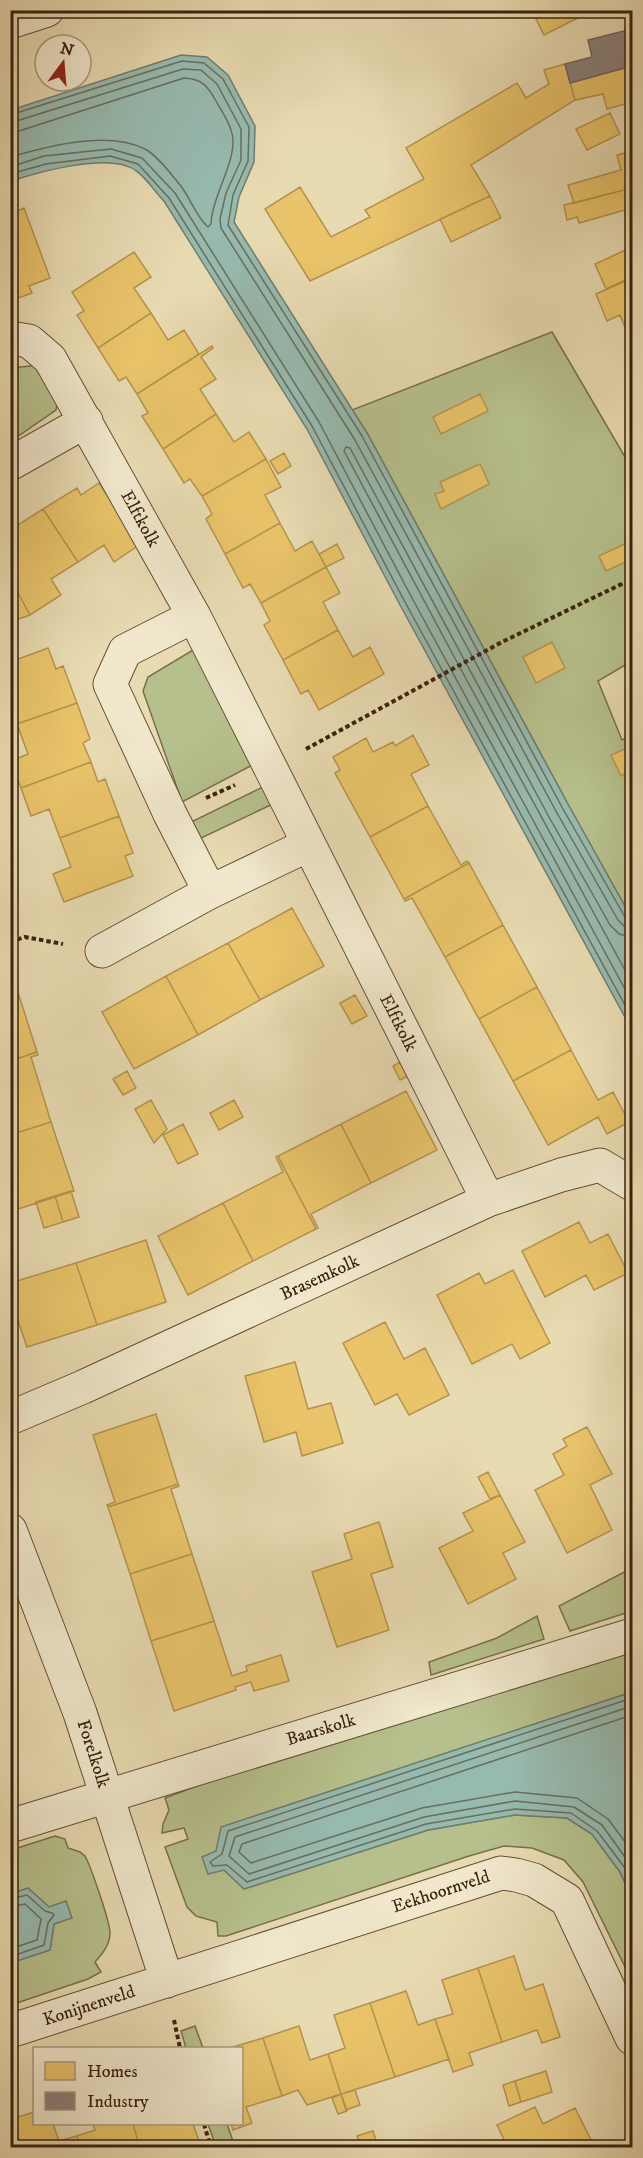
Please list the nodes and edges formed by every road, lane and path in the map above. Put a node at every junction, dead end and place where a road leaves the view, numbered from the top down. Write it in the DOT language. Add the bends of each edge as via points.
graph roads {
  1 [pos="47,10"];
  2 [pos="10,22"];
  3 [pos="10,338"];
  4 [pos="86,421"];
  5 [pos="10,464"];
  6 [pos="633,579"];
  7 [pos="194,616"];
  8 [pos="415,688"];
  9 [pos="308,845"];
  10 [pos="210,892"];
  11 [pos="10,942"];
  12 [pos="102,951"];
  13 [pos="633,1184"];
  14 [pos="488,1200"];
  15 [pos="10,1418"];
  16 [pos="10,1530"];
  17 [pos="633,1635"];
  18 [pos="106,1795"];
  19 [pos="10,1826"];
  20 [pos="167,1981"];
  21 [pos="10,2031"];
  22 [pos="633,2038"];
  23 [pos="204,2125"];
  24 [pos="211,2148"];
  1 -- 2 [label="street"];
  3 -- 4 [label="street, Elftkolk" via="29,341 50,359"];
  4 -- 5 [label="street"];
  4 -- 7 [label="street, Elftkolk"];
  6 -- 8 [label="path"];
  7 -- 9 [label="street, Elftkolk"];
  7 -- 10 [label="street" via="125,651 110,684"];
  9 -- 10 [label="street"];
  9 -- 14 [label="street, Elftkolk"];
  10 -- 12 [label="street"];
  11 -- 12 [label="path" via="25,937"];
  13 -- 14 [label="street, Brasemkolk" via="600,1165 561,1174"];
  14 -- 15 [label="street, Brasemkolk"];
  16 -- 18 [label="street, Forelkolk" via="80,1713"];
  17 -- 18 [label="street, Baarskolk"];
  18 -- 19 [label="street, Baarskolk"];
  18 -- 20 [label="street, Forelkolk"];
  20 -- 21 [label="street, Konijnenveld"];
  20 -- 22 [label="street, Eekhoornveld" via="486,1877 516,1875 534,1880 567,1900"];
  23 -- 24 [label="path"];
}
